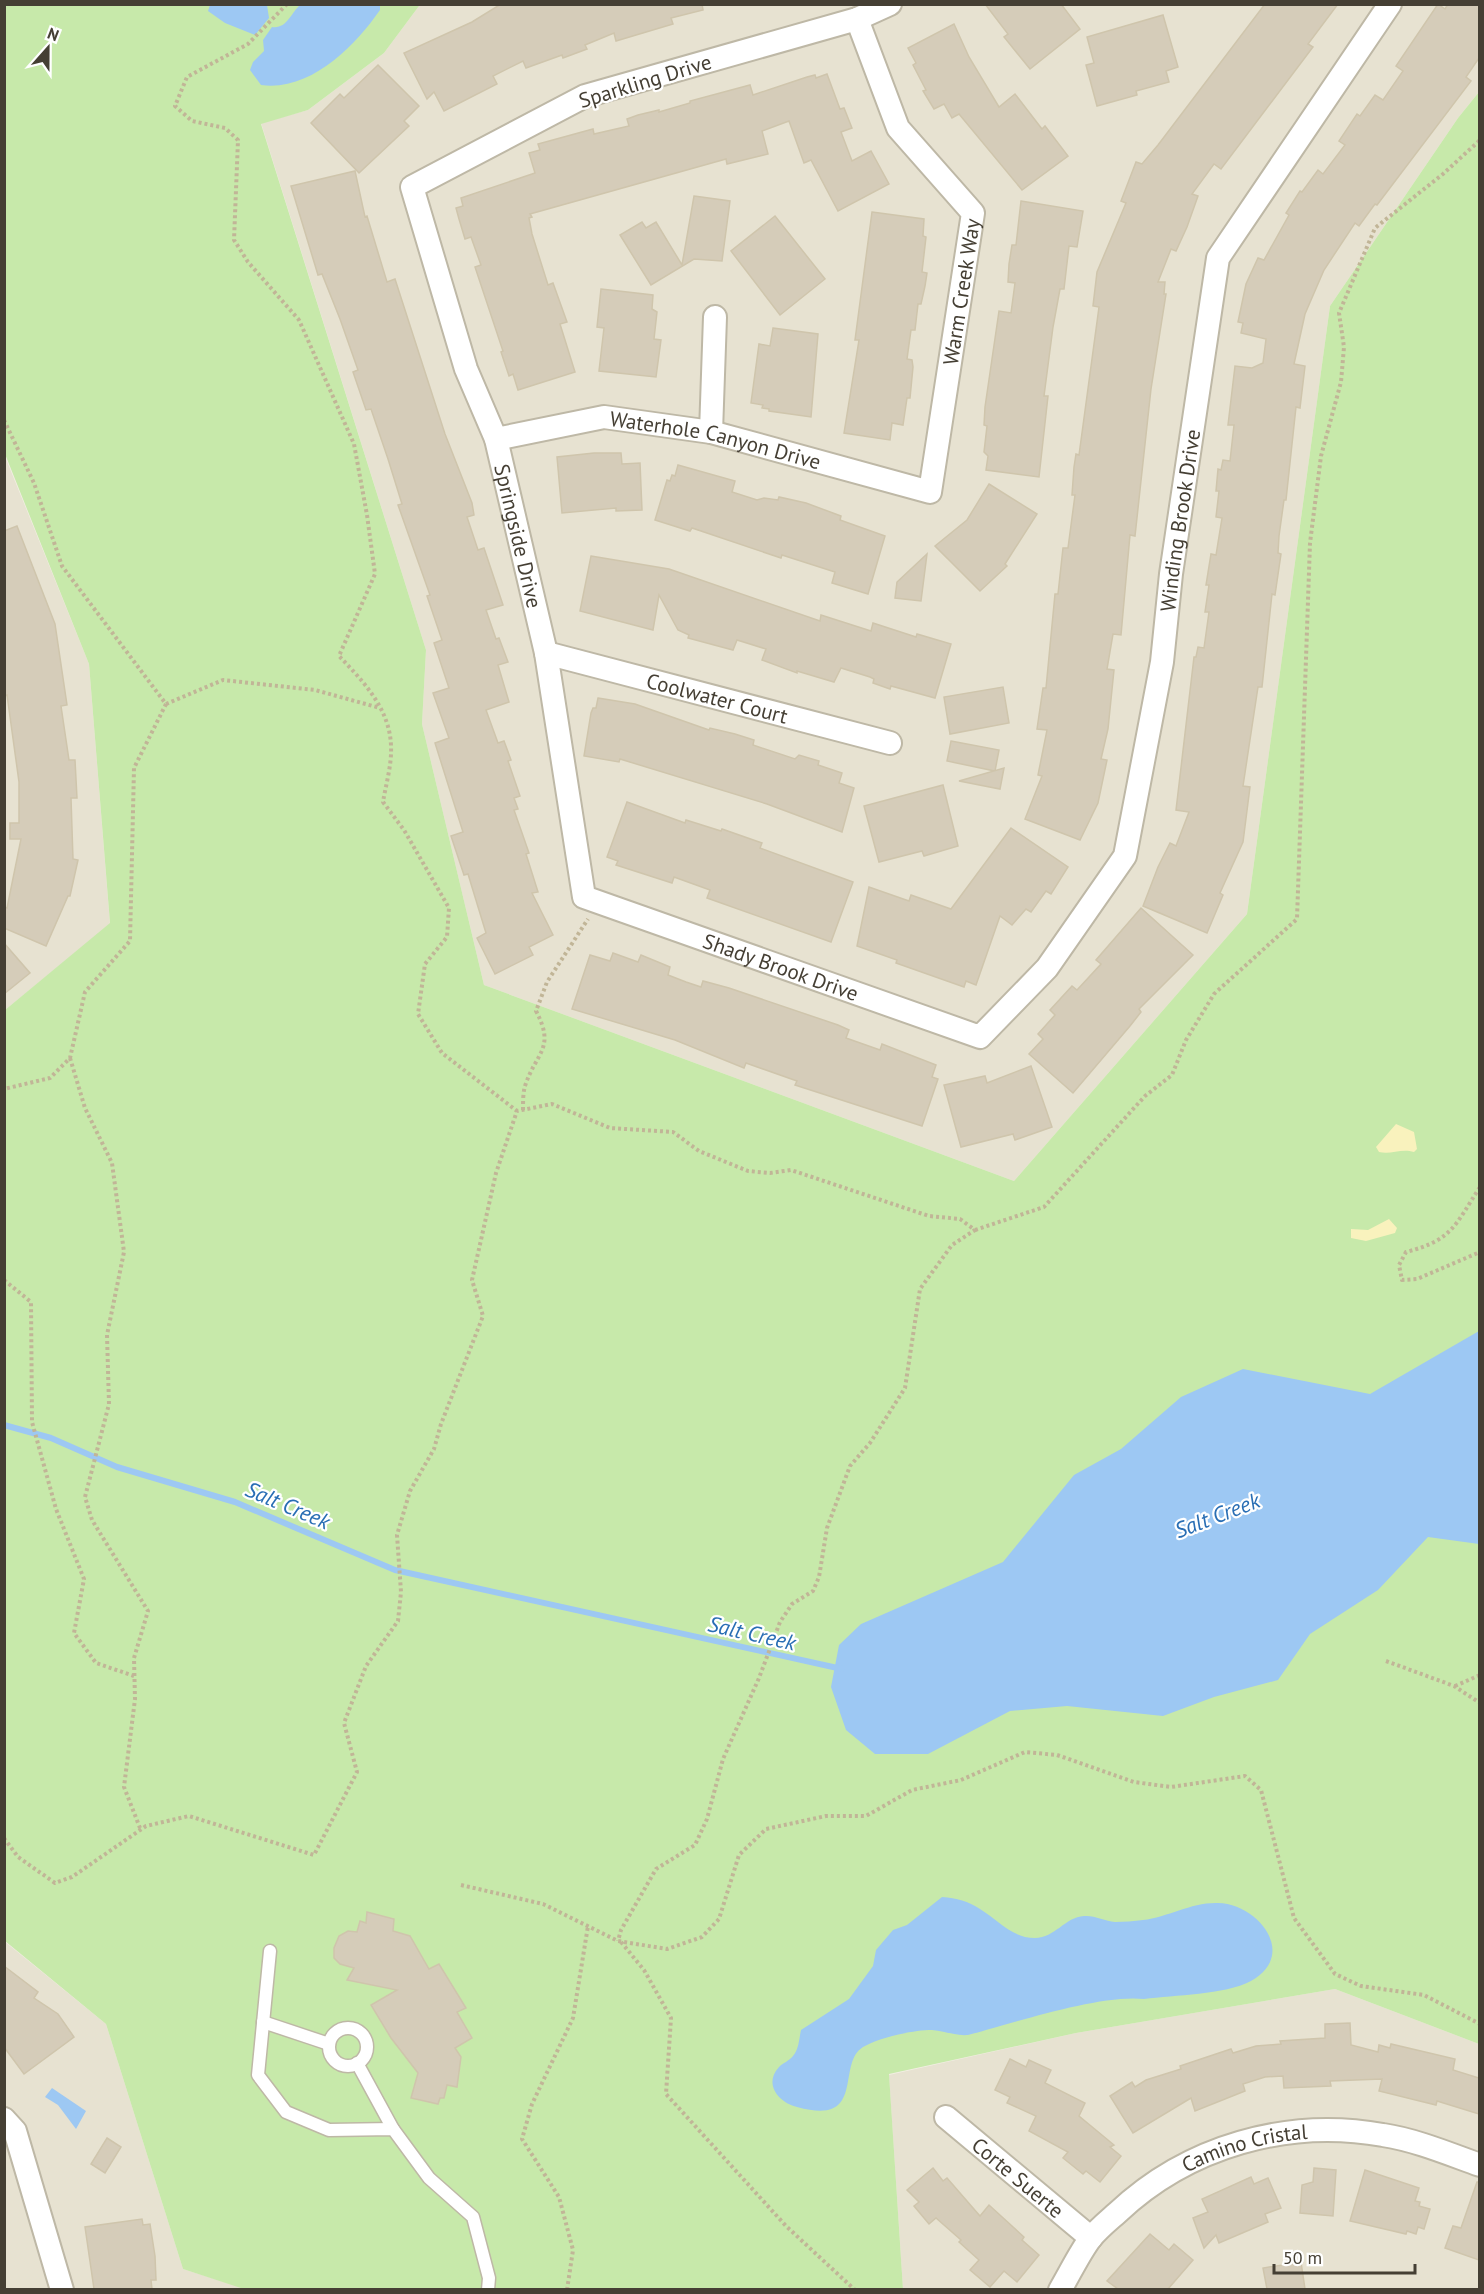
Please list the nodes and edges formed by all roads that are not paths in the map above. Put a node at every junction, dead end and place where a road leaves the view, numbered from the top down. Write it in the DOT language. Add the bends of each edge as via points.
graph roads {
  1 [pos="890,4"];
  2 [pos="1390,4"];
  3 [pos="857,19"];
  4 [pos="412,187"];
  5 [pos="715,316"];
  6 [pos="711,432"];
  7 [pos="496,440"];
  8 [pos="930,492"];
  9 [pos="546,653"];
  10 [pos="890,743"];
  11 [pos="592,900"];
  12 [pos="980,1037"];
  13 [pos="270,1951"];
  14 [pos="263,2022"];
  15 [pos="329,2044"];
  16 [pos="357,2063"];
  17 [pos="946,2117"];
  18 [pos="4,2119"];
  19 [pos="393,2129"];
  20 [pos="1479,2165"];
  21 [pos="1091,2238"];
  22 [pos="62,2289"];
  23 [pos="488,2289"];
  24 [pos="1060,2289"];
  1 -- 3 [label="street, Sparkling Drive"];
  2 -- 12 [label="street, Winding Brook Drive" via="1218,258 1171,574 1162,662 1125,856 1047,968"];
  3 -- 4 [label="street, Sparkling Drive" via="585,96"];
  3 -- 8 [label="street, Warm Creek Way" via="898,128 973,213"];
  4 -- 7 [label="street, Springside Drive" via="466,369"];
  5 -- 6 [label="street"];
  6 -- 7 [label="street, Waterhole Canyon Drive" via="604,417"];
  6 -- 8 [label="street, Waterhole Canyon Drive"];
  7 -- 9 [label="street, Springside Drive"];
  9 -- 10 [label="street, Coolwater Court"];
  9 -- 11 [label="street, Springside Drive"];
  11 -- 12 [label="street, Shady Brook Drive"];
  13 -- 14 [label="lane"];
  14 -- 15 [label="lane"];
  14 -- 19 [label="lane" via="258,2075 286,2112 329,2130"];
  15 -- 16 [label="lane" via="334,2060 345,2066"];
  15 -- 16 [label="lane" via="339,2030 358,2031 367,2047"];
  16 -- 19 [label="lane"];
  17 -- 21 [label="street, Corte Suerte"];
  18 -- 22 [label="street" via="15,2130"];
  19 -- 23 [label="lane" via="429,2178 473,2217 489,2278"];
  20 -- 21 [label="street, Camino Cristal" via="1385,2135 1333,2130 1238,2142 1198,2156 1165,2175 1133,2198"];
  21 -- 24 [label="street, Camino Cristal"];
}
